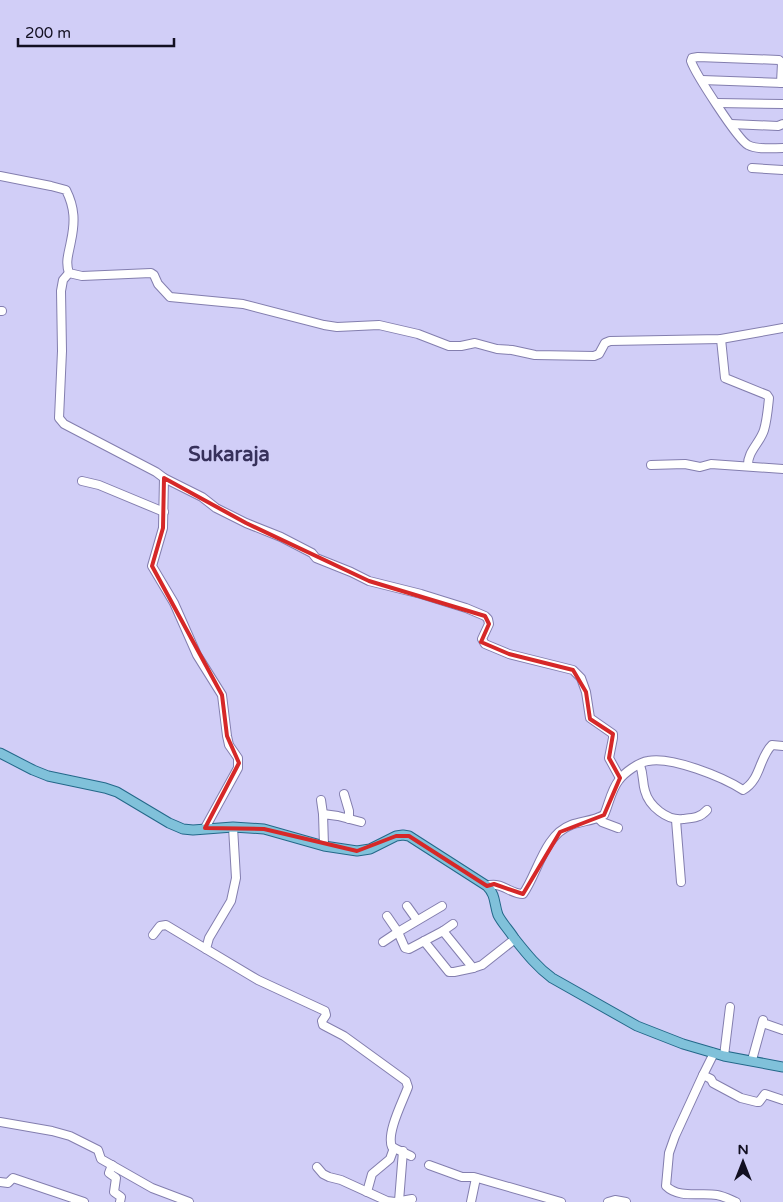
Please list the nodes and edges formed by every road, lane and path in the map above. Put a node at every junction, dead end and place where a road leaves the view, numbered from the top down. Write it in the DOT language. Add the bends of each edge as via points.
graph roads {
  1 [pos="702,80"];
  2 [pos="782,83"];
  3 [pos="717,103"];
  4 [pos="783,104"];
  5 [pos="731,124"];
  6 [pos="783,124"];
  7 [pos="783,148"];
  8 [pos="752,168"];
  9 [pos="783,170"];
  10 [pos="0,176"];
  11 [pos="69,273"];
  12 [pos="783,328"];
  13 [pos="721,339"];
  14 [pos="652,465"];
  15 [pos="748,466"];
  16 [pos="783,469"];
  17 [pos="164,478"];
  18 [pos="82,481"];
  19 [pos="164,512"];
  20 [pos="783,746"];
  21 [pos="0,753"];
  22 [pos="640,764"];
  23 [pos="620,778"];
  24 [pos="344,794"];
  25 [pos="321,800"];
  26 [pos="707,810"];
  27 [pos="323,814"];
  28 [pos="598,818"];
  29 [pos="349,819"];
  30 [pos="676,820"];
  31 [pos="361,822"];
  32 [pos="233,826"];
  33 [pos="205,828"];
  34 [pos="618,828"];
  35 [pos="324,846"];
  36 [pos="681,882"];
  37 [pos="487,886"];
  38 [pos="407,906"];
  39 [pos="442,906"];
  40 [pos="387,916"];
  41 [pos="417,920"];
  42 [pos="452,924"];
  43 [pos="443,931"];
  44 [pos="398,932"];
  45 [pos="153,935"];
  46 [pos="516,939"];
  47 [pos="424,941"];
  48 [pos="383,942"];
  49 [pos="206,949"];
  50 [pos="473,968"];
  51 [pos="730,1006"];
  52 [pos="783,1030"];
  53 [pos="714,1053"];
  54 [pos="724,1056"];
  55 [pos="752,1060"];
  56 [pos="783,1067"];
  57 [pos="703,1075"];
  58 [pos="783,1100"];
  59 [pos="0,1122"];
  60 [pos="394,1148"];
  61 [pos="403,1152"];
  62 [pos="411,1156"];
  63 [pos="112,1165"];
  64 [pos="429,1165"];
  65 [pos="317,1167"];
  66 [pos="476,1178"];
  67 [pos="0,1182"];
  68 [pos="367,1192"];
  69 [pos="681,1197"];
  70 [pos="412,1199"];
  71 [pos="386,1201"];
  72 [pos="399,1201"];
  73 [pos="84,1202"];
  74 [pos="120,1202"];
  75 [pos="189,1202"];
  76 [pos="471,1202"];
  77 [pos="561,1202"];
  78 [pos="608,1202"];
  79 [pos="626,1202"];
  80 [pos="736,1202"];
  1 -- 2 [label="street"];
  1 -- 2 [label="street" via="692,64 694,57 779,60 782,63"];
  1 -- 3 [label="street"];
  3 -- 4 [label="street"];
  3 -- 5 [label="street"];
  5 -- 6 [label="street"];
  5 -- 7 [label="street" via="749,146"];
  8 -- 9 [label="street"];
  10 -- 11 [label="street" via="66,190 74,216 67,258"];
  11 -- 13 [label="street" via="82,276 150,273 170,296 243,304 338,327 379,325 418,334 449,346 475,343 535,355 596,356 610,341"];
  11 -- 17 [label="street" via="63,280 61,291 59,418 64,424"];
  12 -- 13 [label="street"];
  13 -- 15 [label="street" via="725,378 769,398 764,430 749,455"];
  14 -- 15 [label="street"];
  15 -- 16 [label="street"];
  17 -- 19 [label="street"];
  17 -- 23 [label="street" via="246,523 369,581 421,594 485,616 489,624 482,640 485,644 509,654 572,670 581,678 590,718 613,734 609,758"];
  18 -- 19 [label="street"];
  19 -- 33 [label="street" via="152,566 222,695 227,736 239,762"];
  20 -- 22 [label="street" via="772,745 768,749 750,786 742,790 728,781 679,764 647,761"];
  21 -- 33 [label="main road" via="48,776 117,792 176,826 192,830"];
  22 -- 23 [label="street"];
  22 -- 30 [label="street" via="649,800 662,813"];
  23 -- 28 [label="street" via="604,815"];
  24 -- 29 [label="street"];
  25 -- 27 [label="street"];
  26 -- 30 [label="street" via="699,817"];
  27 -- 29 [label="street"];
  27 -- 35 [label="street"];
  28 -- 34 [label="street"];
  28 -- 37 [label="street" via="571,825 551,841 523,894 494,884"];
  29 -- 31 [label="street"];
  30 -- 36 [label="street"];
  32 -- 33 [label="main road"];
  32 -- 35 [label="main road" via="264,829"];
  32 -- 49 [label="street" via="236,878 230,901"];
  35 -- 37 [label="main road" via="364,851 403,834"];
  37 -- 46 [label="main road" via="492,891 498,914"];
  38 -- 41 [label="street"];
  39 -- 41 [label="street"];
  40 -- 44 [label="street"];
  41 -- 44 [label="street"];
  42 -- 43 [label="street"];
  43 -- 47 [label="street"];
  43 -- 50 [label="street"];
  44 -- 47 [label="street" via="407,949"];
  44 -- 48 [label="street"];
  45 -- 49 [label="street" via="160,926 166,925"];
  46 -- 50 [label="street" via="482,965"];
  46 -- 53 [label="main road" via="541,970 582,996 637,1026"];
  47 -- 50 [label="street" via="450,972"];
  49 -- 60 [label="street" via="258,980 325,1011 322,1025 344,1036 406,1081 408,1087 391,1132 390,1143"];
  51 -- 54 [label="street"];
  52 -- 55 [label="street" via="763,1021"];
  53 -- 54 [label="main road"];
  53 -- 57 [label="street"];
  54 -- 55 [label="main road"];
  55 -- 56 [label="main road"];
  57 -- 58 [label="street" via="741,1098 758,1102 764,1094"];
  57 -- 69 [label="street" via="670,1153 666,1186"];
  59 -- 63 [label="street" via="70,1136 98,1150 101,1158"];
  60 -- 61 [label="street"];
  60 -- 68 [label="street" via="390,1159 372,1174"];
  61 -- 62 [label="street"];
  61 -- 72 [label="street"];
  63 -- 74 [label="street" via="109,1173 117,1180 114,1192 121,1197"];
  63 -- 75 [label="street" via="152,1188"];
  64 -- 66 [label="street" via="462,1177"];
  65 -- 68 [label="street" via="329,1177"];
  66 -- 76 [label="street"];
  66 -- 77 [label="street"];
  67 -- 73 [label="street" via="8,1183 13,1178"];
  68 -- 71 [label="street"];
  69 -- 80 [label="street" via="720,1195"];
  70 -- 72 [label="street"];
  71 -- 72 [label="street"];
  78 -- 79 [label="street"];
}
